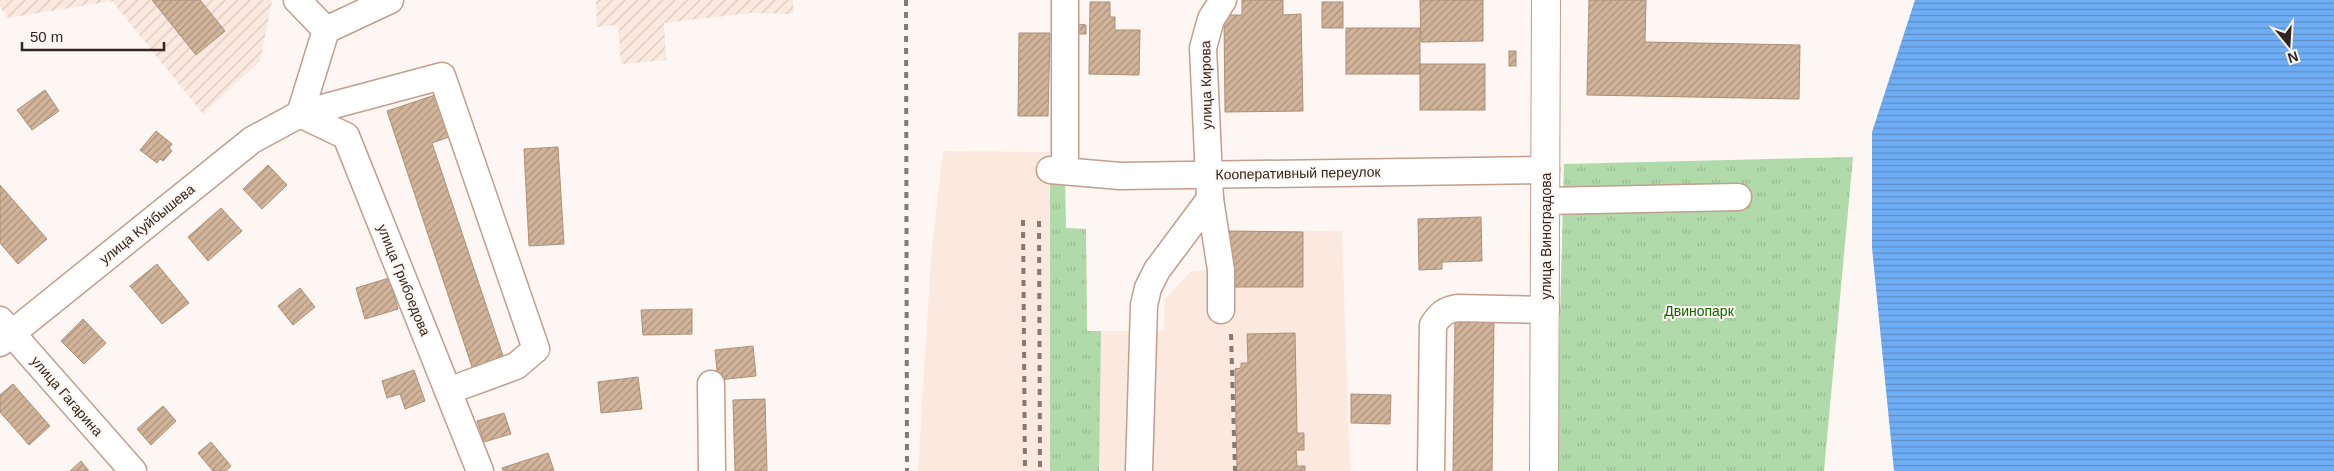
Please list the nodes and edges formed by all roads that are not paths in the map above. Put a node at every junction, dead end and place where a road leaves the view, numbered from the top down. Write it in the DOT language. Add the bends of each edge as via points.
graph roads {
  1 [pos="297,0"];
  2 [pos="390,0"];
  3 [pos="1065,0"];
  4 [pos="1223,0"];
  5 [pos="1546,0"];
  6 [pos="326,30"];
  7 [pos="300,114"];
  8 [pos="1546,170"];
  9 [pos="1209,187"];
  10 [pos="1738,197"];
  11 [pos="1546,201"];
  12 [pos="1221,310"];
  13 [pos="1546,310"];
  14 [pos="4,332"];
  15 [pos="711,384"];
  16 [pos="448,391"];
  17 [pos="133,471"];
  18 [pos="480,471"];
  19 [pos="712,471"];
  20 [pos="1139,471"];
  21 [pos="1431,471"];
  22 [pos="1544,471"];
  1 -- 6 [label="street"];
  2 -- 6 [label="street"];
  3 -- 9 [label="street, Кооперативный переулок" via="1057,170"];
  4 -- 9 [label="street, улица Кирова" via="1211,19 1203,48"];
  5 -- 8 [label="main road, улица Виноградова"];
  6 -- 7 [label="street"];
  7 -- 14 [label="street, улица Куйбышева" via="252,140"];
  7 -- 16 [label="street, улица Грибоедова" via="346,136"];
  7 -- 16 [label="street, улица Куйбышева" via="442,76 536,349 516,366"];
  8 -- 9 [label="street, Кооперативный переулок"];
  8 -- 11 [label="main road, улица Виноградова"];
  9 -- 12 [label="street, улица Кирова" via="1221,270"];
  9 -- 20 [label="street" via="1148,288 1142,331"];
  10 -- 11 [label="street"];
  11 -- 13 [label="main road, улица Виноградова"];
  13 -- 21 [label="street" via="1457,308 1446,310 1439,316 1433,325"];
  13 -- 22 [label="main road, улица Виноградова"];
  14 -- 17 [label="street, улица Гагарина"];
  15 -- 19 [label="street"];
  16 -- 18 [label="street, улица Грибоедова"];
}
